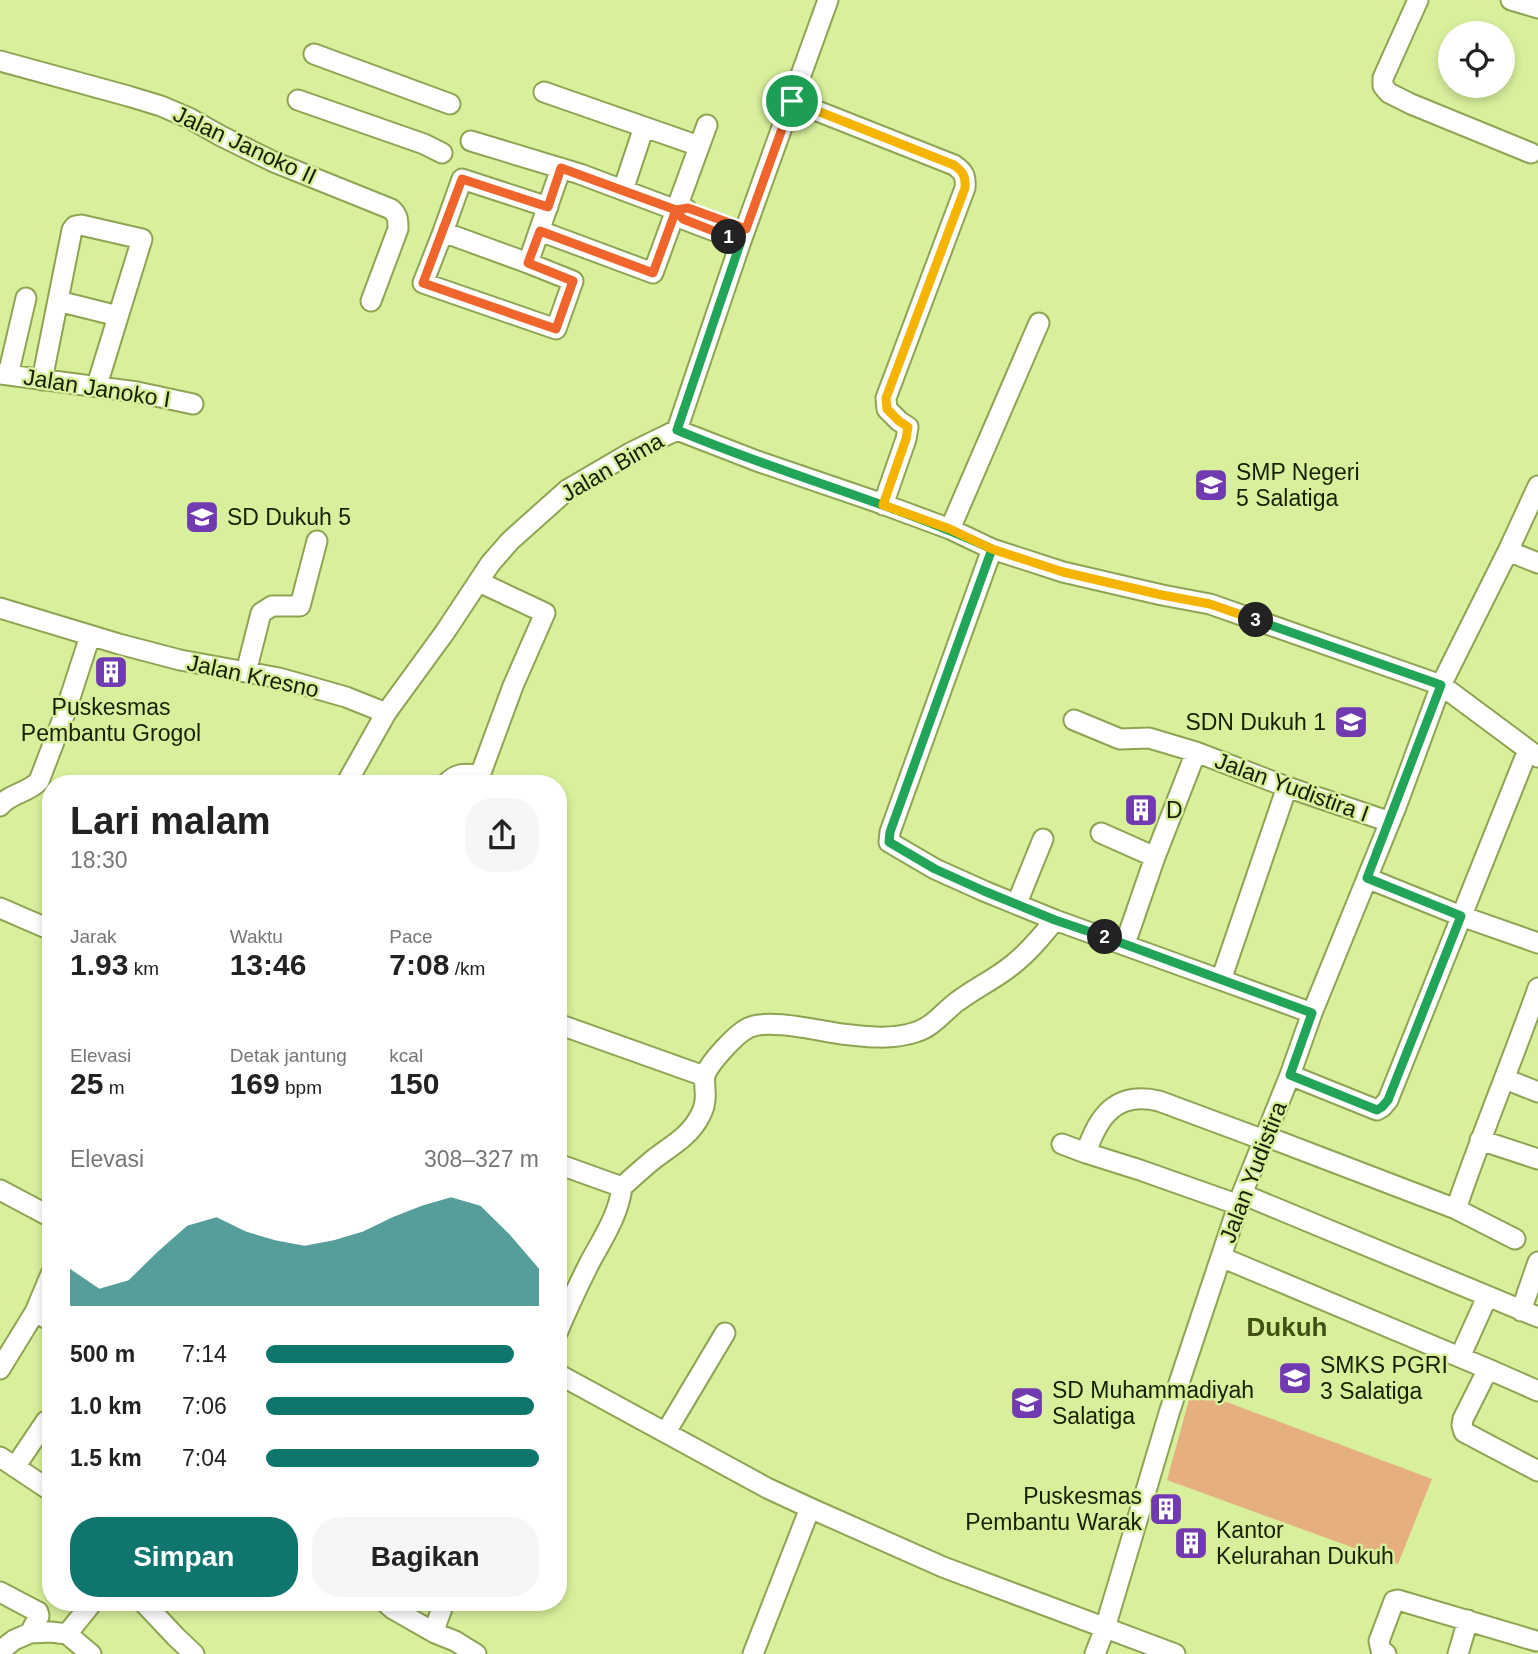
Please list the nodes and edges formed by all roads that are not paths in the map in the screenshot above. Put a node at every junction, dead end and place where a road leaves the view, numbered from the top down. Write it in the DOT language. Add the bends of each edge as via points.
graph roads {
  1 [pos="828,0"];
  2 [pos="1418,0"];
  3 [pos="1511,0"];
  4 [pos="1538,8"];
  5 [pos="314,54"];
  6 [pos="0,61"];
  7 [pos="544,92"];
  8 [pos="298,100"];
  9 [pos="792,101"];
  10 [pos="450,104"];
  11 [pos="707,125"];
  12 [pos="644,127"];
  13 [pos="471,141"];
  14 [pos="699,146"];
  15 [pos="442,153"];
  16 [pos="1531,153"];
  17 [pos="561,168"];
  18 [pos="623,190"];
  19 [pos="548,207"];
  20 [pos="676,210"];
  21 [pos="540,231"];
  22 [pos="443,232"];
  23 [pos="743,235"];
  24 [pos="528,263"];
  25 [pos="26,298"];
  26 [pos="58,301"];
  27 [pos="371,301"];
  28 [pos="118,316"];
  29 [pos="1040,323"];
  30 [pos="4,375"];
  31 [pos="42,380"];
  32 [pos="97,386"];
  33 [pos="193,404"];
  34 [pos="677,430"];
  35 [pos="1538,486"];
  36 [pos="883,505"];
  37 [pos="950,529"];
  38 [pos="317,541"];
  39 [pos="992,549"];
  40 [pos="1508,551"];
  41 [pos="1538,563"];
  42 [pos="479,582"];
  43 [pos="0,608"];
  44 [pos="90,636"];
  45 [pos="246,672"];
  46 [pos="1441,685"];
  47 [pos="386,713"];
  48 [pos="1074,720"];
  49 [pos="1196,752"];
  50 [pos="1533,753"];
  51 [pos="356,775"];
  52 [pos="457,775"];
  53 [pos="476,775"];
  54 [pos="476,775"];
  55 [pos="1287,787"];
  56 [pos="0,806"];
  57 [pos="1390,822"];
  58 [pos="1101,833"];
  59 [pos="1043,839"];
  60 [pos="1156,857"];
  61 [pos="1367,878"];
  62 [pos="1017,904"];
  63 [pos="0,908"];
  64 [pos="1461,916"];
  65 [pos="1055,920"];
  66 [pos="42,926"];
  67 [pos="1538,943"];
  68 [pos="1125,944"];
  69 [pos="1221,980"];
  70 [pos="1538,988"];
  71 [pos="1312,1013"];
  72 [pos="1532,1026"];
  73 [pos="567,1027"];
  74 [pos="1290,1075"];
  75 [pos="705,1076"];
  76 [pos="1505,1079"];
  77 [pos="1538,1092"];
  78 [pos="1264,1138"];
  79 [pos="1480,1140"];
  80 [pos="1062,1144"];
  81 [pos="1086,1153"];
  82 [pos="1538,1159"];
  83 [pos="567,1167"];
  84 [pos="622,1187"];
  85 [pos="0,1190"];
  86 [pos="1240,1199"];
  87 [pos="1456,1209"];
  88 [pos="42,1212"];
  89 [pos="1515,1239"];
  90 [pos="1221,1257"];
  91 [pos="1538,1262"];
  92 [pos="1487,1297"];
  93 [pos="567,1311"];
  94 [pos="1530,1314"];
  95 [pos="42,1318"];
  96 [pos="725,1333"];
  97 [pos="1460,1357"];
  98 [pos="1488,1368"];
  99 [pos="0,1369"];
  100 [pos="567,1379"];
  101 [pos="1538,1391"];
  102 [pos="42,1425"];
  103 [pos="666,1432"];
  104 [pos="8,1462"];
  105 [pos="1538,1471"];
  106 [pos="42,1485"];
  107 [pos="810,1508"];
  108 [pos="0,1592"];
  109 [pos="86,1611"];
  110 [pos="152,1611"];
  111 [pos="396,1611"];
  112 [pos="441,1611"];
  113 [pos="1468,1620"];
  114 [pos="1105,1628"];
  115 [pos="30,1633"];
  116 [pos="435,1633"];
  117 [pos="67,1634"];
  118 [pos="1535,1642"];
  119 [pos="0,1651"];
  120 [pos="91,1654"];
  121 [pos="194,1654"];
  122 [pos="476,1654"];
  123 [pos="752,1654"];
  124 [pos="1095,1654"];
  125 [pos="1175,1654"];
  126 [pos="1386,1654"];
  127 [pos="1458,1654"];
  1 -- 9 [label="street"];
  2 -- 16 [label="street" via="1383,86 1411,104"];
  3 -- 4 [label="street"];
  5 -- 10 [label="street"];
  6 -- 27 [label="street, Jalan Janoko II" via="161,106 274,162 391,209 398,229"];
  7 -- 12 [label="street"];
  8 -- 15 [label="street"];
  9 -- 23 [label="street"];
  9 -- 36 [label="street" via="954,165 966,180 886,398 887,409 908,427"];
  11 -- 14 [label="street"];
  12 -- 14 [label="street"];
  12 -- 18 [label="street"];
  13 -- 17 [label="street"];
  14 -- 20 [label="street"];
  17 -- 18 [label="street"];
  17 -- 19 [label="street"];
  18 -- 20 [label="street"];
  19 -- 21 [label="street"];
  19 -- 22 [label="street" via="462,179"];
  20 -- 21 [label="street" via="653,273"];
  20 -- 23 [label="street" via="683,219"];
  21 -- 24 [label="street"];
  22 -- 24 [label="street"];
  22 -- 24 [label="street" via="423,283 556,329 573,281"];
  23 -- 34 [label="street"];
  25 -- 30 [label="street"];
  26 -- 28 [label="street"];
  26 -- 28 [label="street" via="75,226 142,239"];
  26 -- 31 [label="street"];
  28 -- 32 [label="street"];
  29 -- 37 [label="street"];
  30 -- 31 [label="street, Jalan Janoko I"];
  31 -- 32 [label="street, Jalan Janoko I"];
  32 -- 33 [label="street, Jalan Janoko I"];
  34 -- 36 [label="street, Jalan Bima"];
  34 -- 42 [label="street, Jalan Bima" via="567,490 510,541"];
  35 -- 40 [label="street, Jalan Yudistira"];
  36 -- 37 [label="street, Jalan Bima"];
  37 -- 39 [label="street, Jalan Bima"];
  38 -- 45 [label="street" via="300,606 272,606 261,613"];
  39 -- 46 [label="street, Jalan Bima" via="1063,572 1210,604"];
  39 -- 62 [label="street" via="888,840 935,869"];
  40 -- 41 [label="street"];
  40 -- 46 [label="street, Jalan Yudistira"];
  42 -- 47 [label="street, Jalan Bima"];
  42 -- 54 [label="street" via="545,613 482,770"];
  43 -- 44 [label="street, Jalan Kresno"];
  44 -- 45 [label="street, Jalan Kresno"];
  44 -- 56 [label="street" via="39,781"];
  45 -- 47 [label="street, Jalan Kresno"];
  46 -- 50 [label="street, Jalan Bima"];
  46 -- 57 [label="street, Jalan Yudistira"];
  47 -- 51 [label="street, Jalan Bima"];
  48 -- 49 [label="street, Jalan Yudistira I" via="1120,739 1149,738"];
  49 -- 55 [label="street, Jalan Yudistira I"];
  49 -- 60 [label="street"];
  50 -- 64 [label="street"];
  52 -- 53 [label="street"];
  55 -- 57 [label="street, Jalan Yudistira I"];
  55 -- 69 [label="street"];
  57 -- 61 [label="street, Jalan Yudistira"];
  58 -- 60 [label="street"];
  59 -- 62 [label="street"];
  60 -- 68 [label="street"];
  61 -- 64 [label="street"];
  61 -- 71 [label="street, Jalan Yudistira"];
  62 -- 65 [label="street"];
  63 -- 66 [label="street"];
  64 -- 67 [label="street"];
  64 -- 74 [label="street" via="1382,1107 1377,1110"];
  65 -- 68 [label="street"];
  65 -- 75 [label="street" via="1022,957 925,1028 887,1037 792,1026 750,1027 721,1052"];
  68 -- 69 [label="street"];
  69 -- 71 [label="street"];
  70 -- 72 [label="street"];
  71 -- 74 [label="street, Jalan Yudistira"];
  72 -- 76 [label="street"];
  73 -- 75 [label="street"];
  74 -- 78 [label="street, Jalan Yudistira"];
  75 -- 84 [label="street" via="706,1094 695,1125"];
  76 -- 77 [label="street"];
  76 -- 79 [label="street"];
  78 -- 81 [label="street" via="1146,1098 1111,1109 1098,1123"];
  78 -- 86 [label="street, Jalan Yudistira"];
  78 -- 87 [label="street"];
  79 -- 82 [label="street"];
  79 -- 87 [label="street"];
  80 -- 81 [label="street"];
  81 -- 86 [label="street"];
  83 -- 84 [label="street"];
  84 -- 93 [label="street" via="613,1218"];
  85 -- 88 [label="street"];
  86 -- 90 [label="street, Jalan Yudistira"];
  86 -- 92 [label="street"];
  87 -- 89 [label="street"];
  90 -- 97 [label="street"];
  90 -- 114 [label="street, Jalan Yudistira"];
  91 -- 94 [label="street"];
  92 -- 94 [label="street"];
  92 -- 97 [label="street"];
  95 -- 99 [label="street"];
  96 -- 103 [label="street"];
  97 -- 98 [label="street"];
  98 -- 101 [label="street"];
  98 -- 105 [label="street" via="1463,1419 1464,1432"];
  100 -- 103 [label="street"];
  102 -- 104 [label="street"];
  103 -- 107 [label="street"];
  104 -- 106 [label="street"];
  107 -- 114 [label="street" via="943,1567"];
  107 -- 123 [label="street"];
  108 -- 115 [label="street" via="38,1612"];
  109 -- 117 [label="street"];
  110 -- 121 [label="street"];
  111 -- 116 [label="street"];
  112 -- 116 [label="street"];
  113 -- 118 [label="street"];
  113 -- 126 [label="street" via="1394,1601 1379,1641"];
  113 -- 127 [label="street"];
  114 -- 124 [label="street, Jalan Yudistira"];
  114 -- 125 [label="street"];
  115 -- 117 [label="street"];
  115 -- 119 [label="street"];
  116 -- 122 [label="street"];
  117 -- 120 [label="street"];
}
